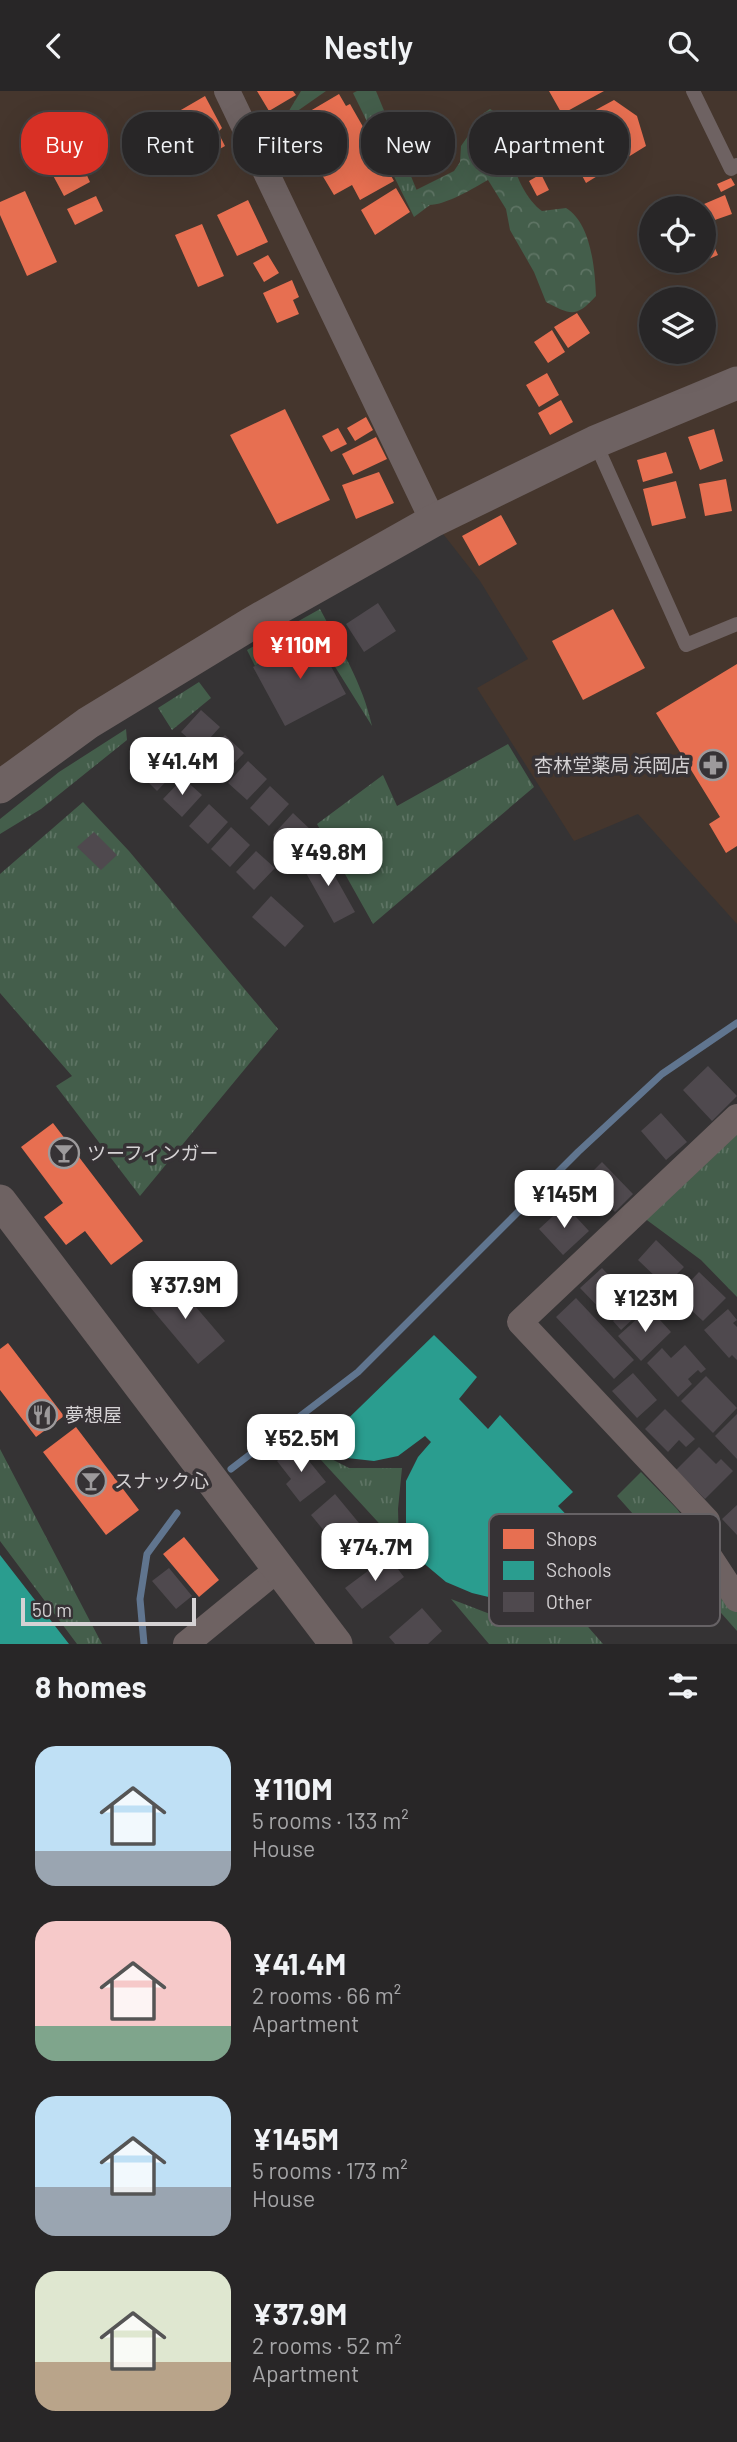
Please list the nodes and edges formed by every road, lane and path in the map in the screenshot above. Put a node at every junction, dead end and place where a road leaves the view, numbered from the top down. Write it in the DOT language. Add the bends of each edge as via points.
graph roads {
  1 [pos="227,91"];
  2 [pos="693,91"];
  3 [pos="737,165"];
  4 [pos="737,383"];
  5 [pos="595,442"];
  6 [pos="433,521"];
  7 [pos="737,624"];
  8 [pos="0,787"];
  9 [pos="737,1117"];
  10 [pos="0,1201"];
  11 [pos="700,1514"];
  12 [pos="279,1568"];
  13 [pos="720,1573"];
  14 [pos="737,1599"];
  15 [pos="186,1644"];
  16 [pos="336,1644"];
  1 -- 6 [label="street"];
  2 -- 3 [label="lane" via="731,169"];
  4 -- 5 [label="street"];
  5 -- 6 [label="street"];
  5 -- 7 [label="lane" via="686,645"];
  6 -- 8 [label="street" via="88,723"];
  9 -- 11 [label="street" via="520,1322"];
  10 -- 12 [label="street"];
  12 -- 15 [label="street"];
  12 -- 16 [label="street"];
  13 -- 14 [label="street"];
}
